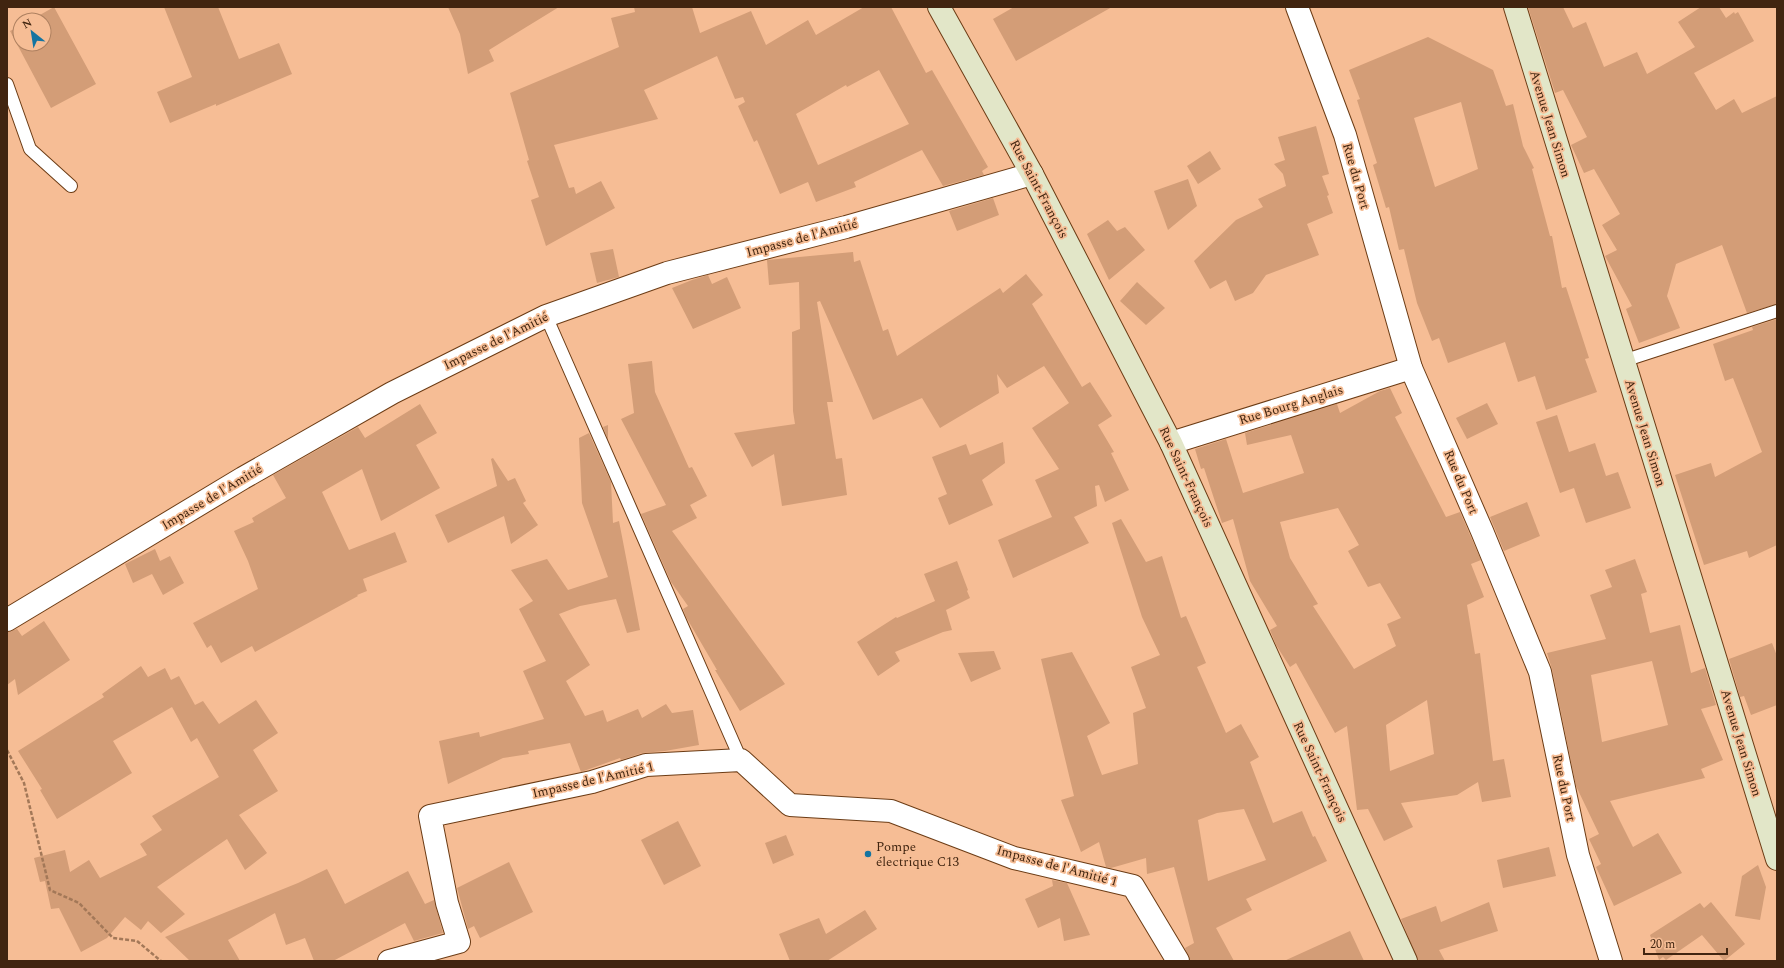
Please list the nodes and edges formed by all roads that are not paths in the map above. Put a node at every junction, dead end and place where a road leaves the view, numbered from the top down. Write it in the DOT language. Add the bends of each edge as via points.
graph roads {
  1 [pos="939,7"];
  2 [pos="1297,7"];
  3 [pos="1515,7"];
  4 [pos="7,84"];
  5 [pos="1032,174"];
  6 [pos="71,186"];
  7 [pos="1777,311"];
  8 [pos="546,316"];
  9 [pos="1623,361"];
  10 [pos="1411,368"];
  11 [pos="1171,443"];
  12 [pos="7,620"];
  13 [pos="741,760"];
  14 [pos="1777,859"];
  15 [pos="389,961"];
  16 [pos="1178,961"];
  17 [pos="1406,961"];
  18 [pos="1611,961"];
  1 -- 5 [label="street, Rue Saint-François"];
  2 -- 10 [label="street, Rue du Port" via="1345,136"];
  3 -- 9 [label="street, Avenue Jean Simon"];
  4 -- 6 [label="lane" via="30,149"];
  5 -- 8 [label="street, Impasse de l'Amitié" via="846,227 667,273"];
  5 -- 11 [label="street, Rue Saint-François"];
  7 -- 9 [label="lane"];
  8 -- 12 [label="street, Impasse de l'Amitié" via="392,393 243,478"];
  8 -- 13 [label="lane"];
  9 -- 14 [label="street, Avenue Jean Simon"];
  10 -- 11 [label="street, Rue Bourg Anglais"];
  10 -- 18 [label="street, Rue du Port" via="1540,672 1578,855"];
  11 -- 17 [label="street, Rue Saint-François"];
  13 -- 15 [label="street, Impasse de l'Amitié 1" via="646,765 592,782 430,816 447,903 459,942"];
  13 -- 16 [label="street, Impasse de l'Amitié 1" via="790,805 891,811 1014,858 1133,886"];
}
